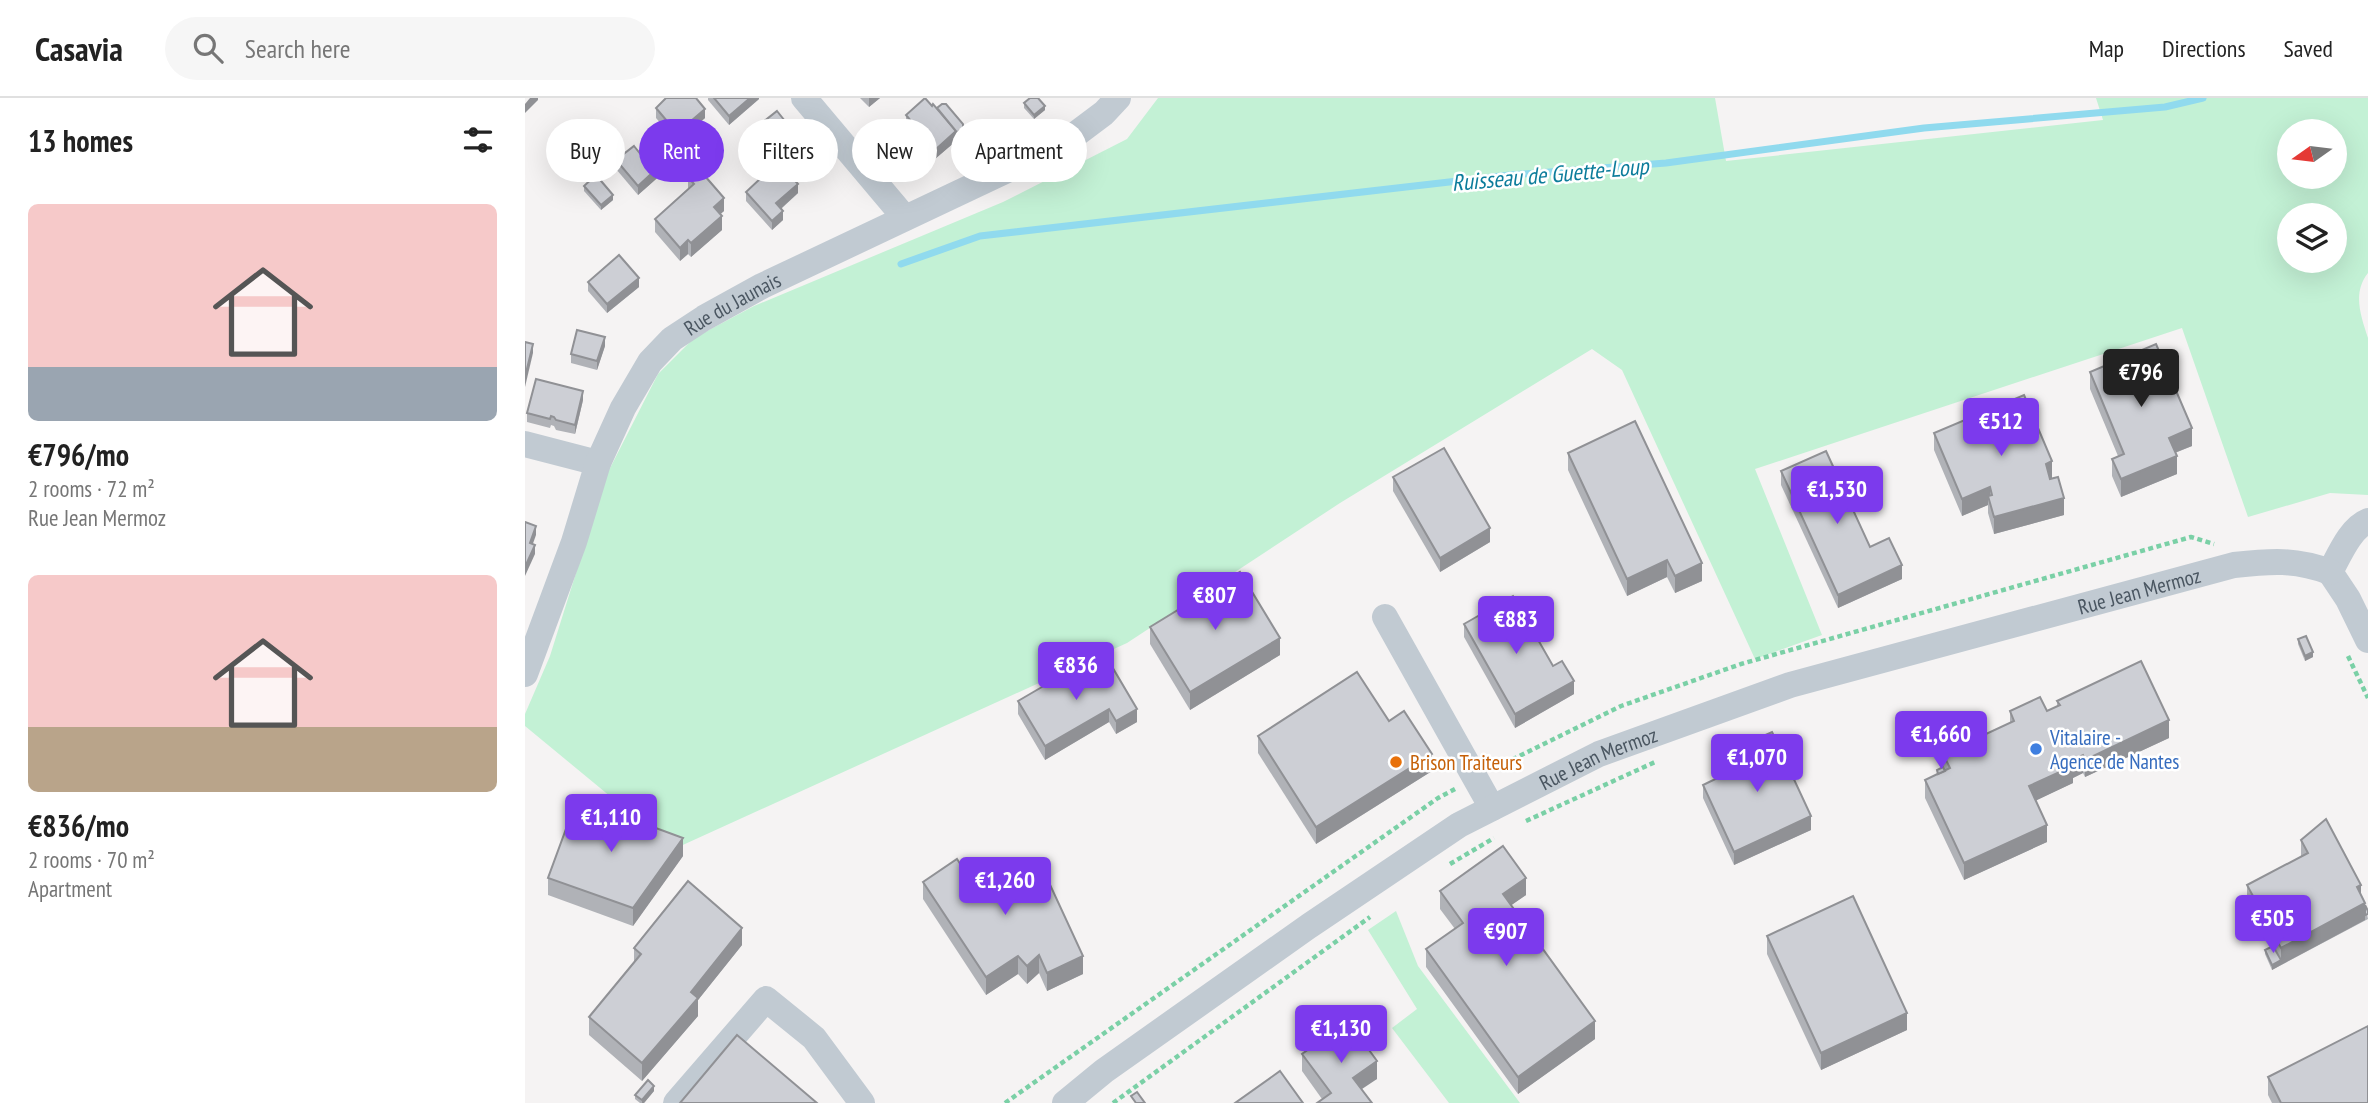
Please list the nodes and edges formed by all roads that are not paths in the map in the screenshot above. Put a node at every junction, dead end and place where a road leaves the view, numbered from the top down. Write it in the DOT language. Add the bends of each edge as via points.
graph roads {
  1 [pos="804,98"];
  2 [pos="1118,98"];
  3 [pos="905,218"];
  4 [pos="525,444"];
  5 [pos="598,463"];
  6 [pos="2368,521"];
  7 [pos="2330,572"];
  8 [pos="1385,617"];
  9 [pos="2357,647"];
  10 [pos="525,674"];
  11 [pos="1492,808"];
  12 [pos="676,1103"];
  13 [pos="862,1103"];
  14 [pos="1065,1103"];
  1 -- 3 [label="street"];
  2 -- 3 [label="street, Rue du Jaunais" via="1064,143"];
  3 -- 5 [label="street, Rue du Jaunais" via="762,286 672,339 650,362"];
  4 -- 5 [label="street"];
  5 -- 10 [label="street, Rue du Jaunais"];
  6 -- 7 [label="street" via="2349,539"];
  7 -- 9 [label="street" via="2348,599"];
  7 -- 11 [label="street, Rue Jean Mermoz" via="2305,563 2234,565 1790,685 1599,754"];
  8 -- 11 [label="street"];
  11 -- 14 [label="street, Rue Jean Mermoz" via="1459,825 1309,926"];
  12 -- 13 [label="street" via="766,999 814,1038"];
}
